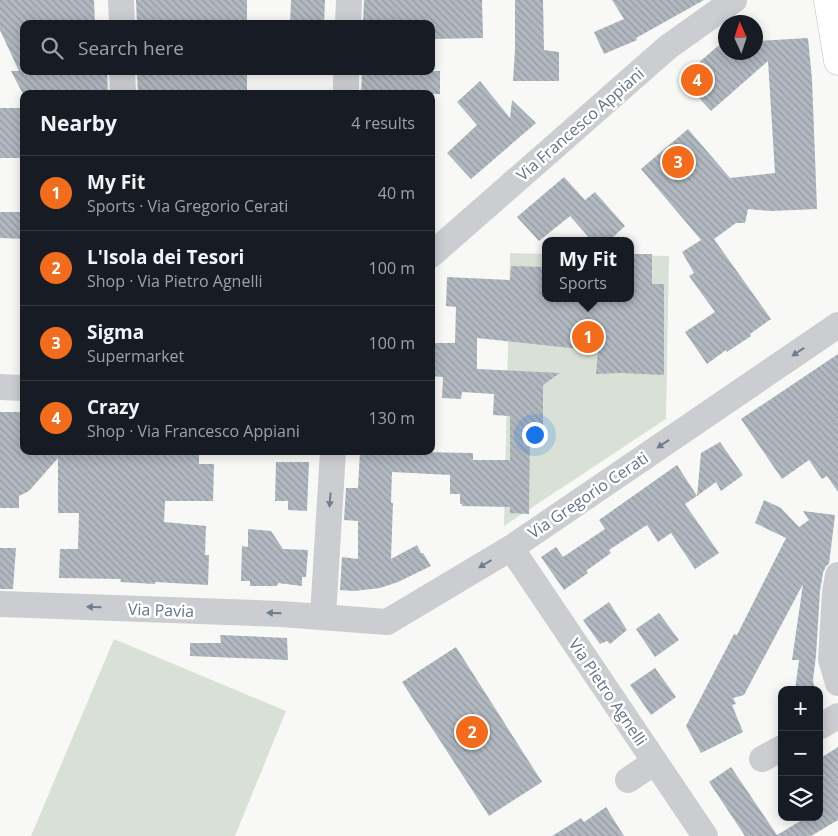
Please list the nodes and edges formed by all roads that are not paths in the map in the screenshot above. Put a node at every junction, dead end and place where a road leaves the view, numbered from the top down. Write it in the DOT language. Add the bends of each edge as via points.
graph roads {
  1 [pos="121,0"];
  2 [pos="349,0"];
  3 [pos="734,0"];
  4 [pos="828,0"];
  5 [pos="122,20"];
  6 [pos="348,20"];
  7 [pos="838,62"];
  8 [pos="122,75"];
  9 [pos="346,75"];
  10 [pos="122,90"];
  11 [pos="346,90"];
  12 [pos="435,251"];
  13 [pos="838,325"];
  14 [pos="0,387"];
  15 [pos="20,388"];
  16 [pos="333,455"];
  17 [pos="510,548"];
  18 [pos="838,575"];
  19 [pos="0,604"];
  20 [pos="323,616"];
  21 [pos="838,683"];
  22 [pos="838,716"];
  23 [pos="823,725"];
  24 [pos="655,762"];
  25 [pos="628,780"];
  26 [pos="705,836"];
  1 -- 5 [label="street"];
  2 -- 6 [label="street"];
  3 -- 12 [label="street, Via Francesco Appiani" via="668,47"];
  4 -- 7 [label="main road"];
  8 -- 10 [label="street"];
  9 -- 11 [label="street"];
  13 -- 17 [label="street, Via Gregorio Cerati, one-way"];
  14 -- 15 [label="street"];
  16 -- 20 [label="street, one-way"];
  17 -- 20 [label="street, Via Gregorio Cerati, one-way" via="387,622"];
  17 -- 24 [label="street, Via Pietro Agnelli"];
  18 -- 21 [label="street" via="831,659"];
  20 -- 19 [label="street, Via Pavia, one-way"];
  22 -- 23 [label="street"];
  24 -- 25 [label="street"];
  24 -- 26 [label="street, Via Pietro Agnelli"];
}
